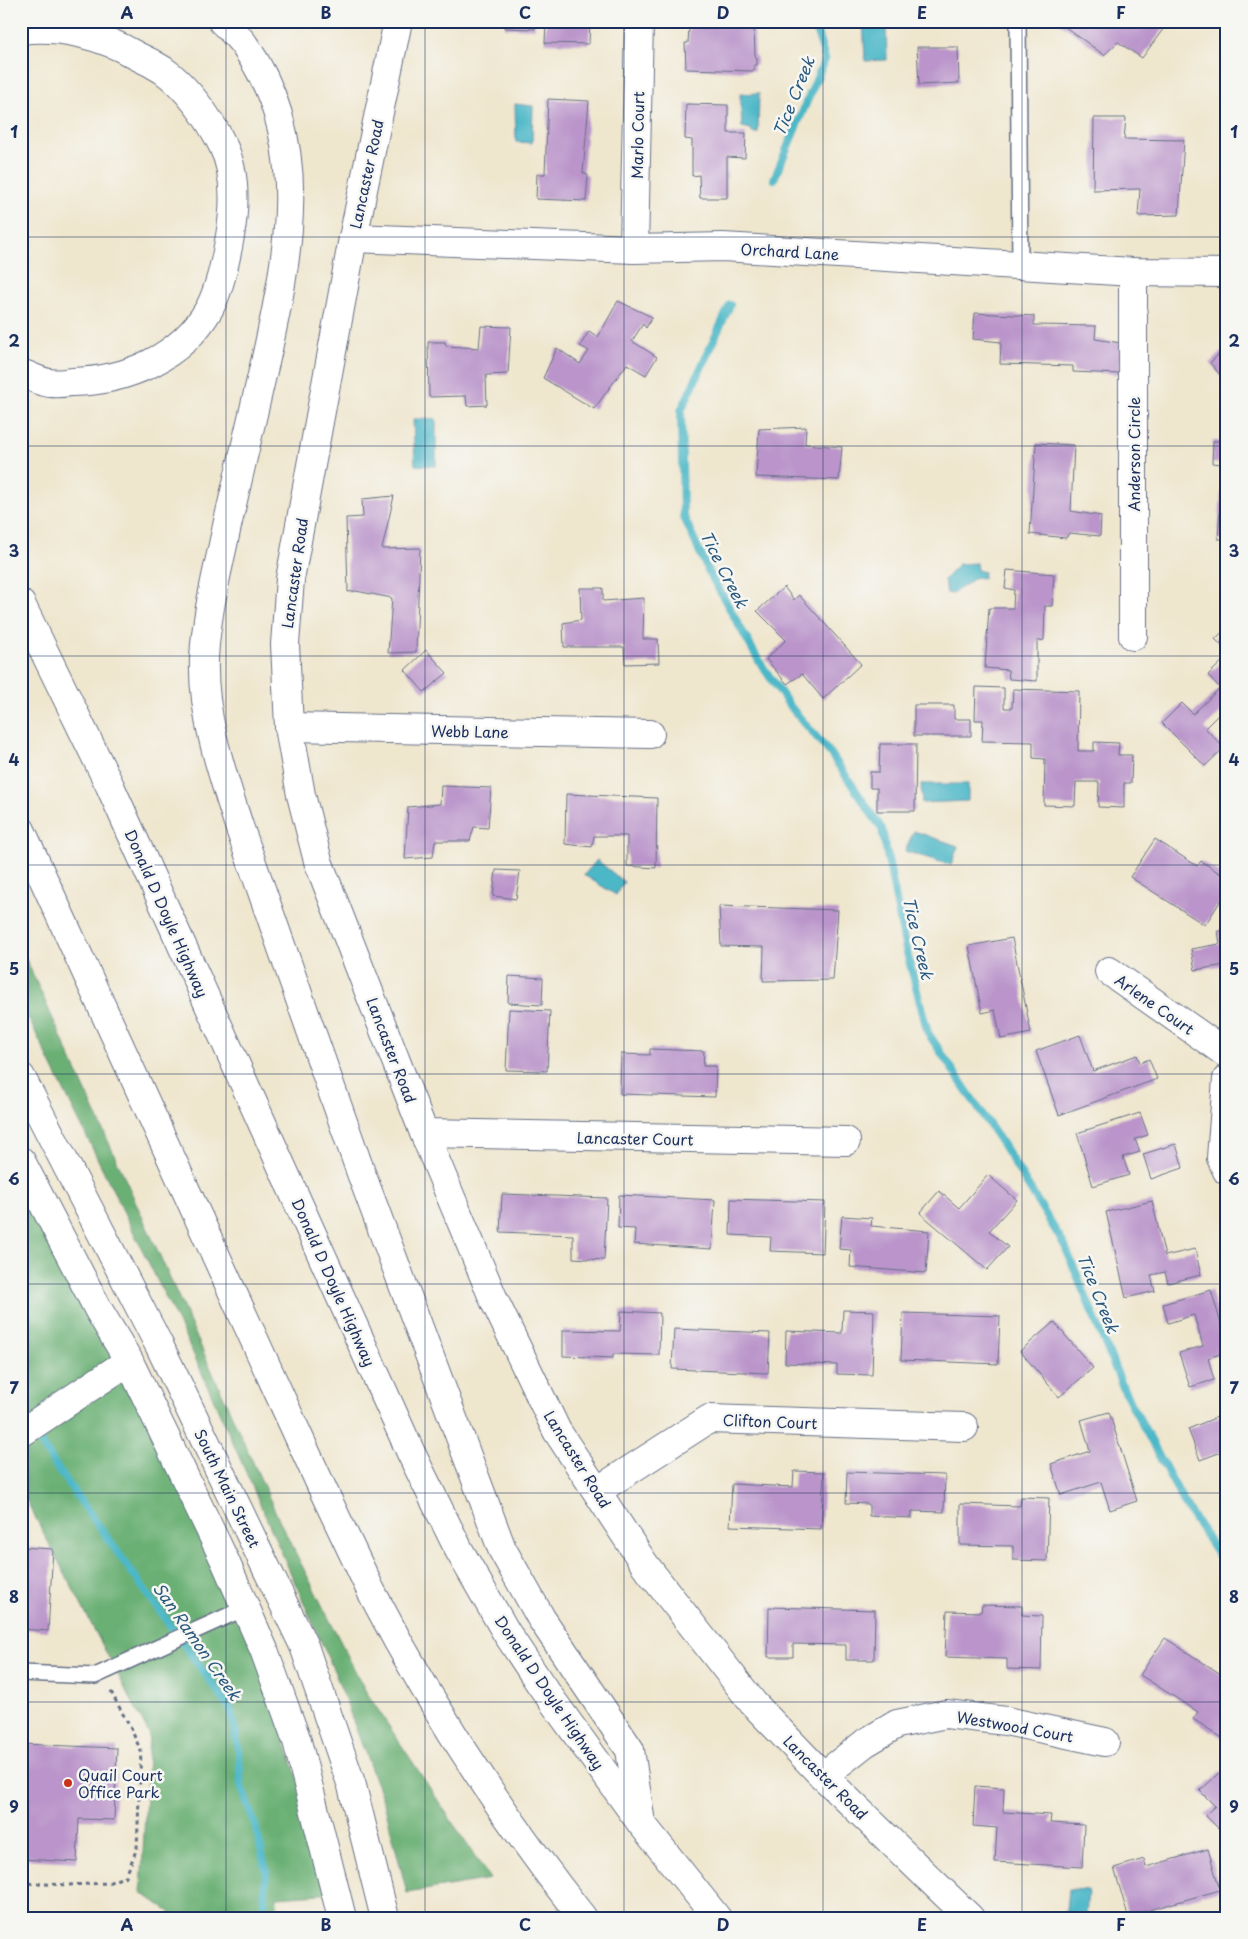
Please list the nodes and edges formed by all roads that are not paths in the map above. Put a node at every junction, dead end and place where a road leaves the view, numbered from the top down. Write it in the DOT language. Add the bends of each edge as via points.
graph roads {
  1 [pos="222,21"];
  2 [pos="398,21"];
  3 [pos="639,21"];
  4 [pos="1018,21"];
  5 [pos="21,30"];
  6 [pos="353,238"];
  7 [pos="634,249"];
  8 [pos="1020,265"];
  9 [pos="1133,272"];
  10 [pos="1227,273"];
  11 [pos="21,373"];
  12 [pos="21,604"];
  13 [pos="1133,636"];
  14 [pos="289,727"];
  15 [pos="650,734"];
  16 [pos="21,830"];
  17 [pos="1109,971"];
  18 [pos="1227,1054"];
  19 [pos="21,1077"];
  20 [pos="1227,1079"];
  21 [pos="424,1133"];
  22 [pos="846,1141"];
  23 [pos="21,1161"];
  24 [pos="1227,1170"];
  25 [pos="129,1361"];
  26 [pos="964,1427"];
  27 [pos="21,1433"];
  28 [pos="597,1491"];
  29 [pos="245,1608"];
  30 [pos="21,1673"];
  31 [pos="1105,1742"];
  32 [pos="823,1776"];
  33 [pos="641,1823"];
  34 [pos="342,1918"];
  35 [pos="385,1918"];
  36 [pos="584,1918"];
  37 [pos="717,1918"];
  38 [pos="970,1918"];
  1 -- 33 [label="main road" via="245,45 265,82 277,112 290,190 289,236 281,289 217,572 207,630 204,678 211,725 239,826 354,1155 502,1549 541,1618 630,1750"];
  2 -- 6 [label="main road, Lancaster Road"];
  3 -- 7 [label="main road, Marlo Court"];
  4 -- 8 [label="lane"];
  5 -- 11 [label="main road" via="37,28 87,34 129,51 164,71 188,92 222,144 232,176 233,218 223,268 209,308 181,343 159,360 97,382 49,383"];
  6 -- 7 [label="main road, Orchard Lane"];
  6 -- 14 [label="main road, Lancaster Road" via="290,579 284,644"];
  7 -- 8 [label="main road, Orchard Lane" via="723,247"];
  8 -- 9 [label="main road, Orchard Lane"];
  9 -- 10 [label="main road, Orchard Lane"];
  9 -- 13 [label="main road, Anderson Circle"];
  12 -- 33 [label="main road, Donald D Doyle Highway" via="110,786 407,1444 459,1550 541,1685"];
  14 -- 15 [label="main road, Webb Lane"];
  14 -- 21 [label="main road, Lancaster Road" via="301,795 318,861"];
  16 -- 36 [label="main road" via="371,1591 482,1780 544,1869"];
  17 -- 18 [label="main road, Arlene Court"];
  19 -- 35 [label="main road, South Main Street" via="159,1345 304,1646 352,1786"];
  20 -- 24 [label="main road" via="1221,1158"];
  21 -- 22 [label="main road, Lancaster Court"];
  21 -- 28 [label="main road, Lancaster Road" via="494,1300 557,1431"];
  23 -- 25 [label="main road"];
  25 -- 27 [label="main road"];
  25 -- 29 [label="main road"];
  26 -- 28 [label="main road, Clifton Court" via="710,1418"];
  28 -- 32 [label="main road, Lancaster Road" via="645,1565 753,1704"];
  29 -- 30 [label="lane" via="95,1676"];
  29 -- 34 [label="main road" via="297,1741"];
  31 -- 32 [label="main road, Westwood Court" via="1006,1721 946,1714 897,1724 865,1743"];
  32 -- 38 [label="main road, Lancaster Road"];
  33 -- 37 [label="main road, Donald D Doyle Highway"];
}
